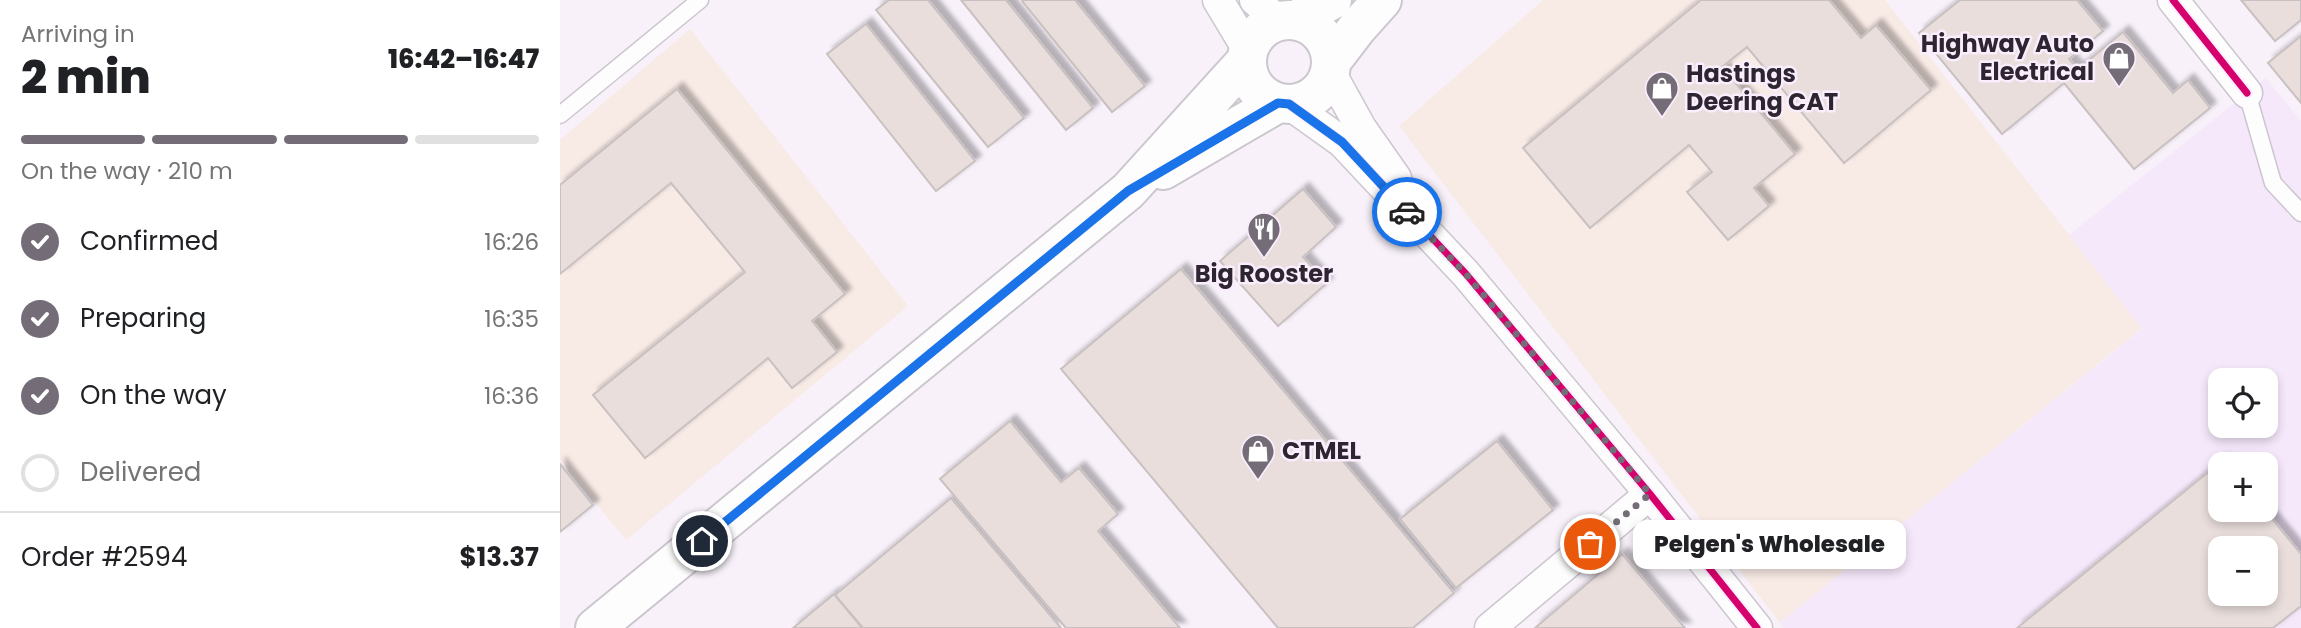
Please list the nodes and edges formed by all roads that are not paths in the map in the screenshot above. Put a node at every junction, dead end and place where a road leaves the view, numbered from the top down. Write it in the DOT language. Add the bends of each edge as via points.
graph roads {
  1 [pos="1218,0"];
  2 [pos="1332,0"];
  3 [pos="1382,0"];
  4 [pos="2173,0"];
  5 [pos="695,2"];
  6 [pos="1276,14"];
  7 [pos="1247,56"];
  8 [pos="1330,67"];
  9 [pos="2247,93"];
  10 [pos="1283,104"];
  11 [pos="560,115"];
  12 [pos="1128,191"];
  13 [pos="2301,213"];
  14 [pos="1466,274"];
  15 [pos="1650,494"];
  16 [pos="596,628"];
  17 [pos="1490,628"];
  18 [pos="1757,628"];
  1 -- 7 [label="street"];
  2 -- 6 [label="main road"];
  3 -- 8 [label="main road"];
  4 -- 9 [label="street"];
  5 -- 11 [label="lane"];
  6 -- 7 [label="main road" via="1254,37"];
  6 -- 8 [label="main road" via="1308,24 1325,40"];
  7 -- 10 [label="main road" via="1248,75 1255,87"];
  7 -- 12 [label="main road"];
  8 -- 10 [label="main road" via="1319,92 1310,99"];
  8 -- 14 [label="street" via="1361,128"];
  9 -- 13 [label="lane" via="2273,183"];
  10 -- 12 [label="main road"];
  10 -- 14 [label="street" via="1342,142"];
  12 -- 16 [label="main road"];
  14 -- 15 [label="street"];
  15 -- 17 [label="street"];
  15 -- 18 [label="street"];
}
